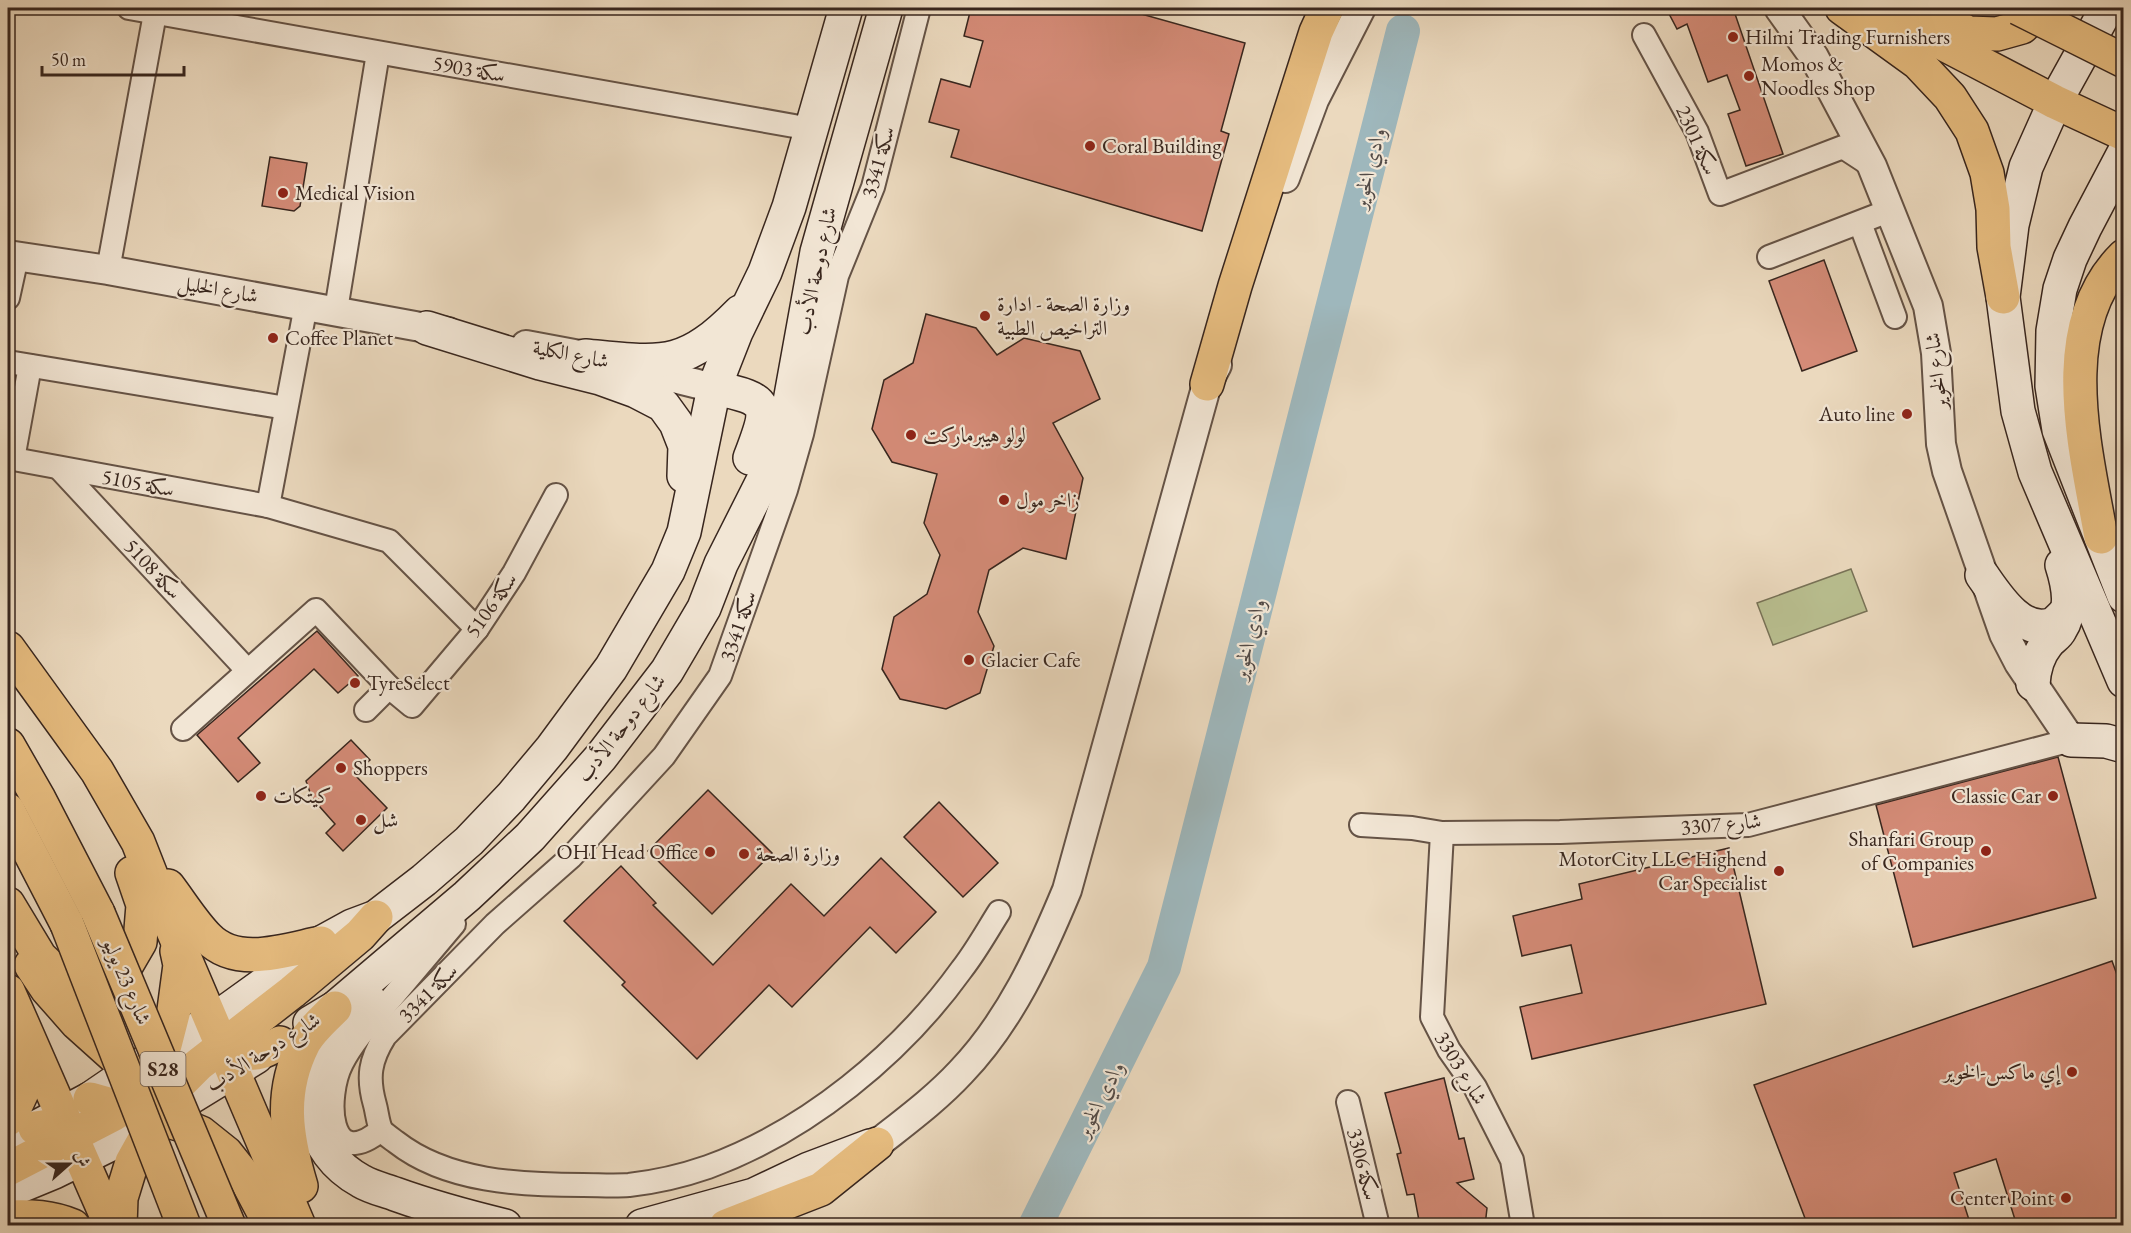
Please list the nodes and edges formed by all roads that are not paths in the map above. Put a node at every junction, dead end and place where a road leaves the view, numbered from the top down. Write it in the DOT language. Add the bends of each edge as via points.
graph roads {
  1 [pos="129,8"];
  2 [pos="846,8"];
  3 [pos="886,8"];
  4 [pos="919,8"];
  5 [pos="1302,8"];
  6 [pos="1327,8"];
  7 [pos="1361,8"];
  8 [pos="1779,8"];
  9 [pos="1842,8"];
  10 [pos="1875,8"];
  11 [pos="1900,8"];
  12 [pos="2018,8"];
  13 [pos="2042,8"];
  14 [pos="2107,8"];
  15 [pos="156,10"];
  16 [pos="1644,35"];
  17 [pos="378,53"];
  18 [pos="2124,61"];
  19 [pos="2055,102"];
  20 [pos="811,129"];
  21 [pos="2124,134"];
  22 [pos="2124,153"];
  23 [pos="1872,166"];
  24 [pos="838,172"];
  25 [pos="873,187"];
  26 [pos="1891,210"];
  27 [pos="1860,223"];
  28 [pos="12,256"];
  29 [pos="2124,256"];
  30 [pos="1769,257"];
  31 [pos="108,270"];
  32 [pos="2003,297"];
  33 [pos="8,298"];
  34 [pos="752,299"];
  35 [pos="306,305"];
  36 [pos="336,310"];
  37 [pos="1895,317"];
  38 [pos="427,328"];
  39 [pos="585,356"];
  40 [pos="8,362"];
  41 [pos="30,366"];
  42 [pos="1207,384"];
  43 [pos="714,388"];
  44 [pos="286,408"];
  45 [pos="10,458"];
  46 [pos="59,468"];
  47 [pos="746,469"];
  48 [pos="2035,472"];
  49 [pos="556,495"];
  50 [pos="268,506"];
  51 [pos="684,532"];
  52 [pos="2101,537"];
  53 [pos="721,564"];
  54 [pos="1982,575"];
  55 [pos="2124,596"];
  56 [pos="2067,611"];
  57 [pos="477,629"];
  58 [pos="8,648"];
  59 [pos="247,670"];
  60 [pos="2124,681"];
  61 [pos="32,683"];
  62 [pos="2033,684"];
  63 [pos="389,687"];
  64 [pos="366,710"];
  65 [pos="183,729"];
  66 [pos="2071,740"];
  67 [pos="8,745"];
  68 [pos="2124,746"];
  69 [pos="8,810"];
  70 [pos="1361,825"];
  71 [pos="1442,833"];
  72 [pos="138,842"];
  73 [pos="8,904"];
  74 [pos="461,910"];
  75 [pos="999,912"];
  76 [pos="376,917"];
  77 [pos="171,926"];
  78 [pos="8,928"];
  79 [pos="321,943"];
  80 [pos="9,995"];
  81 [pos="335,1008"];
  82 [pos="257,1019"];
  83 [pos="280,1042"];
  84 [pos="211,1061"];
  85 [pos="145,1068"];
  86 [pos="1348,1102"];
  87 [pos="157,1118"];
  88 [pos="58,1128"];
  89 [pos="381,1130"];
  90 [pos="878,1144"];
  91 [pos="8,1169"];
  92 [pos="8,1191"];
  93 [pos="8,1217"];
  94 [pos="117,1225"];
  95 [pos="73,1226"];
  96 [pos="184,1226"];
  97 [pos="229,1226"];
  98 [pos="270,1226"];
  99 [pos="299,1226"];
  100 [pos="313,1226"];
  101 [pos="505,1226"];
  102 [pos="642,1226"];
  103 [pos="726,1226"];
  104 [pos="1378,1226"];
  105 [pos="1523,1226"];
  1 -- 15 [label="street, سكة 5903"];
  2 -- 20 [label="main road, شارع دوحة الأدب"];
  3 -- 24 [label="main road, شارع دوحة الأدب"];
  4 -- 25 [label="street, سكة 3341"];
  5 -- 42 [label="main road" via="1232,254"];
  6 -- 42 [label="main road" via="1316,32"];
  7 -- 42 [label="street" via="1314,100 1236,326"];
  8 -- 23 [label="street, شارع الخوير" via="1814,57"];
  9 -- 32 [label="main road" via="1918,63 1950,97 1972,131 1989,185"];
  10 -- 19 [label="main road"];
  11 -- 13 [label="main road" via="1927,11 1968,33 1997,34 2022,27"];
  12 -- 18 [label="main road, bridge"];
  14 -- 19 [label="main road"];
  15 -- 17 [label="street, سكة 5903"];
  15 -- 31 [label="street"];
  16 -- 23 [label="street, سكة 2301" via="1697,132 1720,194 1843,147"];
  17 -- 20 [label="street, سكة 5903"];
  17 -- 36 [label="street"];
  19 -- 21 [label="main road"];
  19 -- 32 [label="main road" via="2026,167 2012,225"];
  20 -- 34 [label="main road, شارع دوحة الأدب" via="789,207"];
  22 -- 52 [label="main road" via="2070,260 2053,331 2052,386 2059,430"];
  23 -- 26 [label="street, شارع الخوير"];
  24 -- 25 [label="street"];
  24 -- 53 [label="main road, شارع دوحة الأدب" via="817,252 789,407 776,455"];
  25 -- 89 [label="street, سكة 3341" via="837,276 786,490 720,676 664,756 571,857 495,924 385,1036 375,1051 369,1082"];
  26 -- 27 [label="street"];
  26 -- 54 [label="street, شارع الخوير" via="1928,306 1936,354 1941,444"];
  27 -- 30 [label="street"];
  27 -- 37 [label="street"];
  28 -- 31 [label="street, شارع الخليل"];
  28 -- 33 [label="street"];
  29 -- 52 [label="main road" via="2094,296 2083,334 2081,423"];
  31 -- 35 [label="street, شارع الخليل"];
  32 -- 48 [label="main road" via="2018,411"];
  34 -- 39 [label="main road" via="712,339 669,360"];
  34 -- 43 [label="main road, شارع دوحة الأدب"];
  35 -- 36 [label="street, شارع الخليل"];
  35 -- 44 [label="street"];
  36 -- 38 [label="street, شارع الخليل"];
  38 -- 39 [label="street, شارع الكلية"];
  38 -- 51 [label="main road" via="600,378 663,405 685,446"];
  39 -- 43 [label="street, شارع الكلية"];
  40 -- 41 [label="street"];
  41 -- 44 [label="street"];
  41 -- 45 [label="street"];
  42 -- 90 [label="street" via="1067,890 1040,954 997,1028 962,1072"];
  43 -- 47 [label="main road" via="744,393 763,410 763,423"];
  43 -- 51 [label="main road, شارع دوحة الأدب"];
  44 -- 50 [label="street"];
  45 -- 46 [label="street, سكة 5105"];
  46 -- 50 [label="street, سكة 5105"];
  46 -- 59 [label="street, سكة 5108"];
  47 -- 51 [label="main road" via="751,425 748,416 734,410 719,422 701,499"];
  47 -- 53 [label="main road"];
  48 -- 56 [label="main road" via="2068,586"];
  48 -- 60 [label="main road"];
  49 -- 57 [label="street, سكة 5106" via="514,573"];
  50 -- 57 [label="street, سكة 5105" via="389,541"];
  51 -- 76 [label="main road, شارع دوحة الأدب" via="651,601 610,668 552,748 469,841"];
  52 -- 55 [label="main road"];
  53 -- 74 [label="main road, شارع دوحة الأدب" via="704,608 667,670 601,757"];
  54 -- 56 [label="main road" via="2025,622 2053,624"];
  54 -- 62 [label="street, شارع الخوير" via="2004,634"];
  56 -- 62 [label="main road" via="2060,630 2040,653"];
  57 -- 63 [label="street, سكة 5106" via="411,706"];
  58 -- 61 [label="main road"];
  59 -- 63 [label="street" via="316,610"];
  59 -- 65 [label="street"];
  61 -- 72 [label="main road" via="97,771"];
  61 -- 73 [label="main road" via="124,851 143,905 140,942 126,966 106,980 78,985 60,976 40,957"];
  62 -- 66 [label="street, شارع الخوير"];
  63 -- 64 [label="street"];
  66 -- 68 [label="main road"];
  66 -- 71 [label="street, 3307 شارع" via="1748,825"];
  67 -- 97 [label="main road, شارع 23 يوليو / S28, bridge" via="98,913"];
  69 -- 96 [label="main road, شارع 23 يوليو / S28, bridge" via="67,924"];
  70 -- 71 [label="street, 3307 شارع"];
  71 -- 105 [label="street, 3303 شارع" via="1432,1017 1475,1087 1512,1160"];
  72 -- 77 [label="main road"];
  72 -- 79 [label="main road" via="187,912 216,944 231,952 264,954"];
  74 -- 81 [label="main road, شارع دوحة الأدب"];
  74 -- 89 [label="street, سكة 3341" via="361,1034 341,1065 332,1118 338,1135 350,1143 361,1144"];
  74 -- 101 [label="main road" via="331,1041 314,1084 315,1130 340,1167 363,1182 462,1216"];
  75 -- 89 [label="street" via="962,969 878,1062 838,1096 788,1127 708,1167 673,1178 628,1185 542,1185 480,1177 442,1167 406,1149"];
  76 -- 79 [label="main road, شارع دوحة الأدب"];
  76 -- 82 [label="main road" via="360,935"];
  77 -- 84 [label="main road"];
  77 -- 85 [label="main road" via="180,965 174,1010 165,1045"];
  78 -- 85 [label="main road" via="47,989 77,1023"];
  79 -- 84 [label="main road, شارع دوحة الأدب"];
  80 -- 88 [label="main road"];
  80 -- 88 [label="main road" via="25,1059 23,1090"];
  81 -- 83 [label="main road, شارع دوحة الأدب"];
  81 -- 100 [label="main road" via="305,1041 285,1108 291,1155"];
  82 -- 83 [label="main road" via="242,1036 243,1050 265,1051"];
  82 -- 84 [label="main road"];
  83 -- 84 [label="main road, شارع دوحة الأدب"];
  84 -- 85 [label="main road, شارع دوحة الأدب"];
  84 -- 85 [label="main road" via="154,1082"];
  84 -- 87 [label="main road" via="171,1092"];
  84 -- 99 [label="main road"];
  85 -- 88 [label="main road"];
  86 -- 104 [label="street, سكة 3306"];
  87 -- 88 [label="main road"];
  87 -- 88 [label="main road" via="131,1134"];
  87 -- 94 [label="main road" via="132,1162"];
  87 -- 98 [label="main road" via="201,1133 226,1153 245,1177"];
  88 -- 91 [label="main road"];
  88 -- 92 [label="main road" via="54,1172"];
  88 -- 94 [label="main road"];
  90 -- 102 [label="main road" via="809,1169 754,1195"];
  90 -- 103 [label="main road" via="821,1189"];
  93 -- 95 [label="main road" via="35,1216"];
  94 -- 98 [label="main road" via="144,1170 158,1153 193,1147 218,1166"];
}
